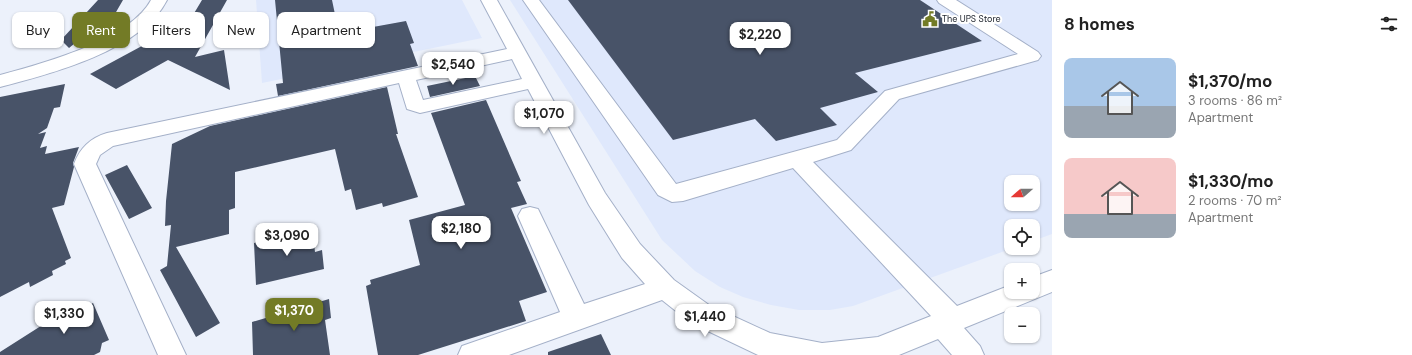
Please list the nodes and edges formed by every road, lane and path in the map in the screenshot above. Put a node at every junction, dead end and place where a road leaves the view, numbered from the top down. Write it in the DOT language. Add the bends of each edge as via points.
graph roads {
  1 [pos="159,0"];
  2 [pos="489,0"];
  3 [pos="531,0"];
  4 [pos="944,0"];
  5 [pos="518,52"];
  6 [pos="406,76"];
  7 [pos="0,82"];
  8 [pos="534,82"];
  9 [pos="798,159"];
  10 [pos="530,216"];
  11 [pos="1052,281"];
  12 [pos="1040,285"];
  13 [pos="665,288"];
  14 [pos="1007,299"];
  15 [pos="577,319"];
  16 [pos="948,323"];
  17 [pos="172,355"];
  18 [pos="472,355"];
  19 [pos="820,355"];
  20 [pos="825,355"];
  21 [pos="970,355"];
  1 -- 7 [label="street" via="147,16 131,29 92,53"];
  2 -- 5 [label="street"];
  3 -- 9 [label="street" via="666,189 672,193"];
  4 -- 9 [label="street" via="1032,56 892,95 844,145"];
  5 -- 6 [label="street"];
  5 -- 8 [label="street"];
  6 -- 8 [label="street" via="414,104 420,108"];
  6 -- 17 [label="street" via="107,140 88,154 85,164"];
  8 -- 13 [label="street" via="597,199 631,251"];
  9 -- 16 [label="street"];
  10 -- 15 [label="street"];
  11 -- 12 [label="street"];
  13 -- 15 [label="street"];
  13 -- 19 [label="street" via="700,314 768,346"];
  14 -- 16 [label="street"];
  15 -- 18 [label="street"];
  16 -- 20 [label="street" via="878,350"];
  16 -- 21 [label="street"];
}
